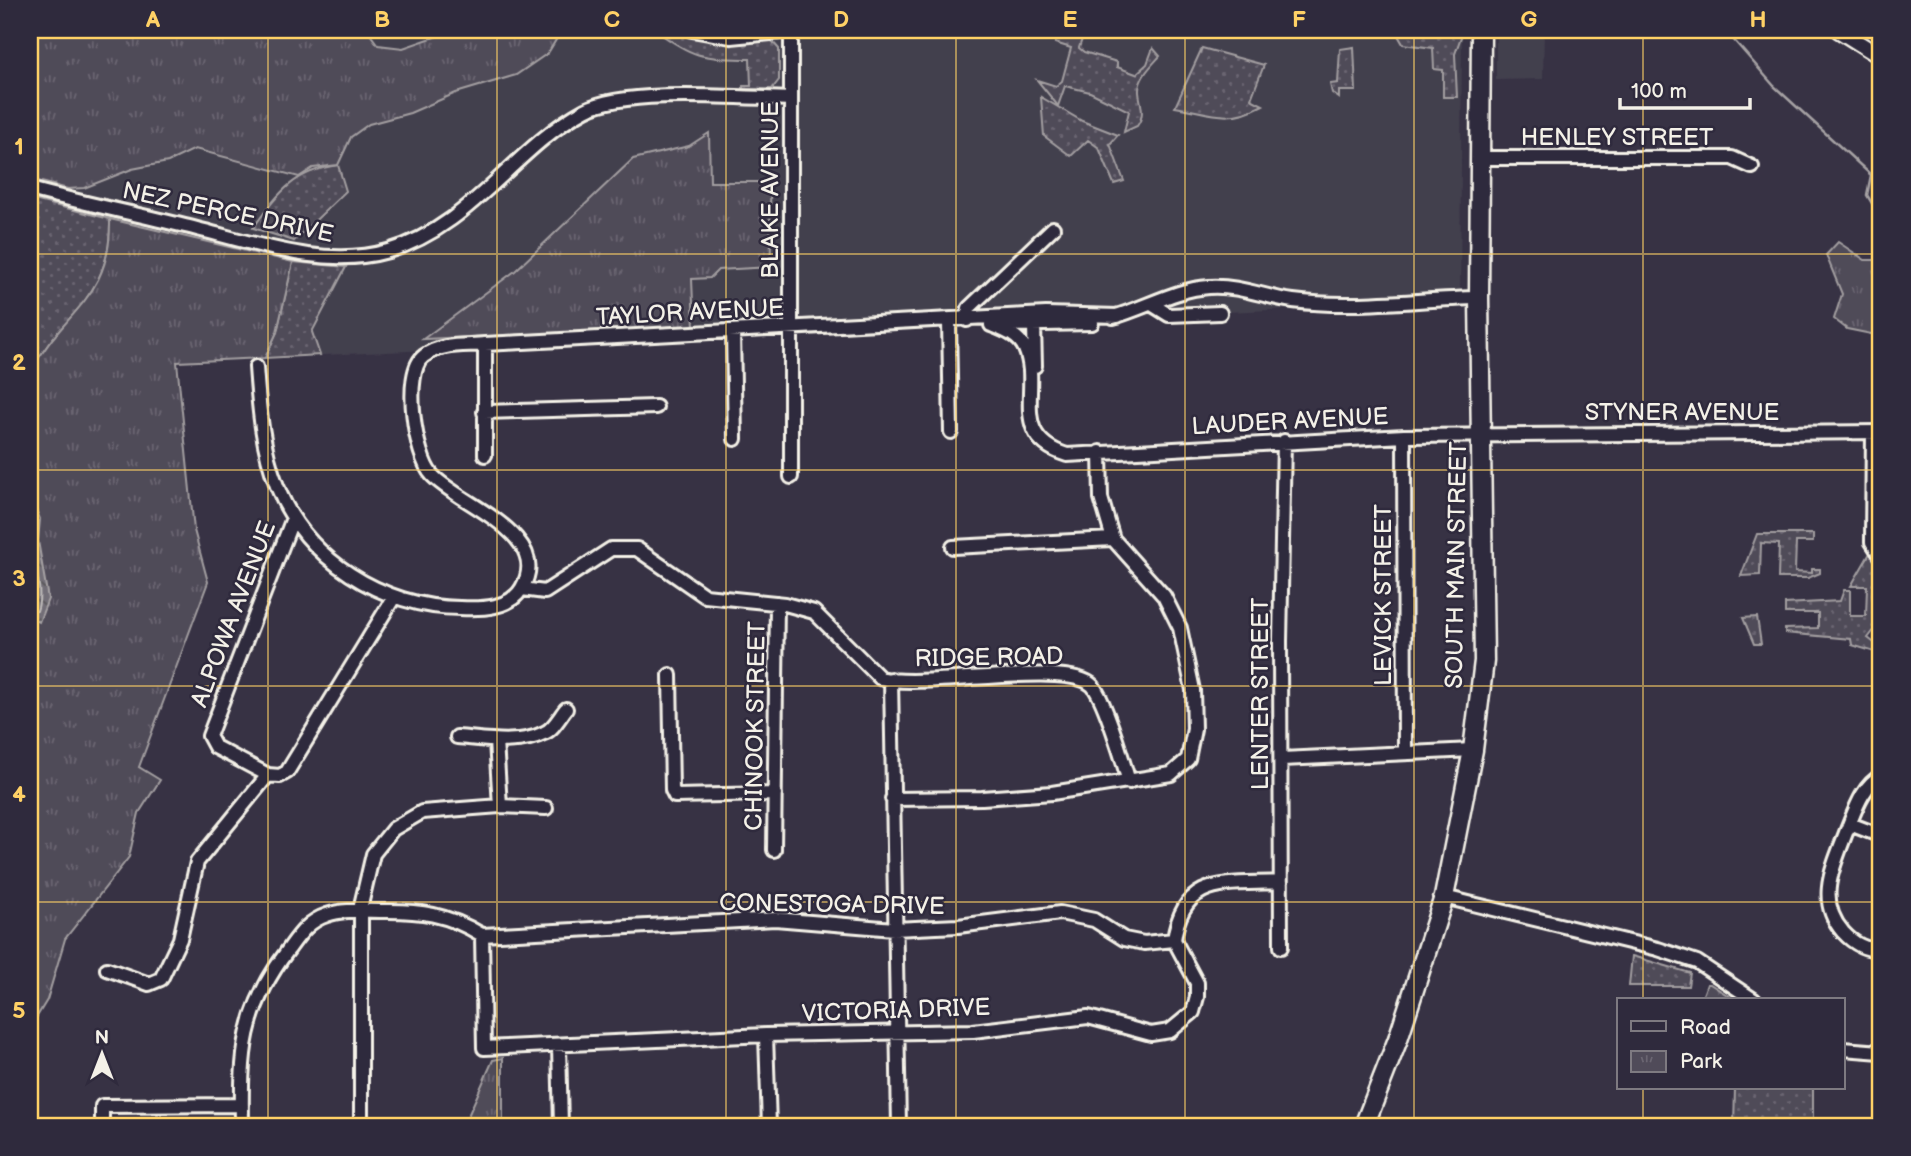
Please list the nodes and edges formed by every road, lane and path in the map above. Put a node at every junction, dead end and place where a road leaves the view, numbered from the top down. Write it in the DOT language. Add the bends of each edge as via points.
graph roads {
  1 [pos="692,30"];
  2 [pos="791,30"];
  3 [pos="1481,30"];
  4 [pos="1838,30"];
  5 [pos="1881,57"];
  6 [pos="791,99"];
  7 [pos="1480,158"];
  8 [pos="1752,167"];
  9 [pos="30,189"];
  10 [pos="1053,228"];
  11 [pos="1479,298"];
  12 [pos="1153,305"];
  13 [pos="1220,313"];
  14 [pos="1015,316"];
  15 [pos="1118,316"];
  16 [pos="967,320"];
  17 [pos="949,321"];
  18 [pos="991,325"];
  19 [pos="1034,325"];
  20 [pos="790,328"];
  21 [pos="733,331"];
  22 [pos="485,344"];
  23 [pos="256,367"];
  24 [pos="656,407"];
  25 [pos="484,412"];
  26 [pos="951,432"];
  27 [pos="1877,432"];
  28 [pos="1483,434"];
  29 [pos="1404,436"];
  30 [pos="735,439"];
  31 [pos="1284,441"];
  32 [pos="1100,452"];
  33 [pos="485,455"];
  34 [pos="791,477"];
  35 [pos="293,518"];
  36 [pos="1113,539"];
  37 [pos="953,547"];
  38 [pos="1881,556"];
  39 [pos="522,589"];
  40 [pos="394,597"];
  41 [pos="778,603"];
  42 [pos="670,675"];
  43 [pos="891,679"];
  44 [pos="566,709"];
  45 [pos="457,737"];
  46 [pos="496,741"];
  47 [pos="1465,751"];
  48 [pos="1405,753"];
  49 [pos="1282,759"];
  50 [pos="268,775"];
  51 [pos="1881,776"];
  52 [pos="1129,782"];
  53 [pos="775,794"];
  54 [pos="892,799"];
  55 [pos="500,806"];
  56 [pos="546,808"];
  57 [pos="1850,824"];
  58 [pos="1881,836"];
  59 [pos="774,850"];
  60 [pos="1281,882"];
  61 [pos="1444,897"];
  62 [pos="361,911"];
  63 [pos="894,929"];
  64 [pos="482,935"];
  65 [pos="1174,940"];
  66 [pos="1281,947"];
  67 [pos="1881,950"];
  68 [pos="107,970"];
  69 [pos="1751,998"];
  70 [pos="898,1033"];
  71 [pos="766,1035"];
  72 [pos="559,1046"];
  73 [pos="1844,1049"];
  74 [pos="1881,1052"];
  75 [pos="242,1105"];
  76 [pos="103,1126"];
  77 [pos="242,1126"];
  78 [pos="361,1126"];
  79 [pos="561,1126"];
  80 [pos="769,1126"];
  81 [pos="899,1126"];
  82 [pos="1364,1126"];
  1 -- 2 [label="street" via="731,37"];
  2 -- 6 [label="street, BLAKE AVENUE"];
  3 -- 7 [label="highway, SOUTH MAIN STREET"];
  4 -- 5 [label="main road"];
  6 -- 9 [label="street, NEZ PERCE DRIVE" via="672,97 608,101 586,109 558,128 462,214 412,243 366,256 308,254"];
  6 -- 20 [label="street, BLAKE AVENUE"];
  7 -- 8 [label="street, HENLEY STREET" via="1732,158"];
  7 -- 11 [label="highway, SOUTH MAIN STREET"];
  10 -- 16 [label="street" via="970,308"];
  11 -- 12 [label="street, TAYLOR AVENUE" via="1301,301 1242,288 1207,287"];
  11 -- 28 [label="highway, SOUTH MAIN STREET"];
  12 -- 13 [label="street" via="1169,315"];
  12 -- 15 [label="street, TAYLOR AVENUE"];
  14 -- 15 [label="street, TAYLOR AVENUE"];
  14 -- 16 [label="street, TAYLOR AVENUE"];
  14 -- 19 [label="street, TAYLOR AVENUE"];
  15 -- 19 [label="street, TAYLOR AVENUE" via="1093,323"];
  16 -- 17 [label="street, TAYLOR AVENUE"];
  16 -- 18 [label="street, TAYLOR AVENUE"];
  17 -- 20 [label="street, TAYLOR AVENUE"];
  17 -- 26 [label="street"];
  18 -- 19 [label="street, TAYLOR AVENUE"];
  18 -- 32 [label="street, LAUDER AVENUE" via="1010,333 1025,349 1030,412 1037,435 1056,452 1067,455"];
  19 -- 32 [label="street, LAUDER AVENUE" via="1039,422 1047,436 1061,446"];
  20 -- 21 [label="street, TAYLOR AVENUE"];
  20 -- 34 [label="street, BLAKE AVENUE"];
  21 -- 22 [label="street, TAYLOR AVENUE"];
  21 -- 30 [label="street"];
  22 -- 25 [label="street"];
  22 -- 39 [label="street, TAYLOR AVENUE" via="444,348 419,360 413,383 420,456 443,485 517,538 527,564"];
  23 -- 35 [label="street" via="265,448"];
  24 -- 25 [label="street"];
  25 -- 33 [label="street"];
  27 -- 28 [label="street, STYNER AVENUE"];
  27 -- 38 [label="street" via="1872,542"];
  28 -- 29 [label="street, LAUDER AVENUE"];
  28 -- 47 [label="highway, SOUTH MAIN STREET" via="1484,661"];
  29 -- 31 [label="street, LAUDER AVENUE"];
  29 -- 48 [label="street, LEVICK STREET"];
  31 -- 32 [label="street, LAUDER AVENUE"];
  31 -- 49 [label="street, LENTER STREET"];
  32 -- 36 [label="street" via="1102,506"];
  35 -- 40 [label="street" via="330,560"];
  35 -- 50 [label="street, ALPOWA AVENUE" via="209,736 215,747"];
  36 -- 37 [label="street"];
  36 -- 52 [label="street" via="1174,612 1193,691 1188,759 1171,774"];
  39 -- 40 [label="street" via="508,601 480,608 433,606"];
  39 -- 41 [label="street, RIDGE ROAD" via="545,592 611,549 628,547 647,553 705,596"];
  40 -- 50 [label="street" via="287,772"];
  41 -- 43 [label="street, RIDGE ROAD" via="814,612 873,674"];
  41 -- 53 [label="street, CHINOOK STREET"];
  42 -- 53 [label="street" via="671,790 680,799"];
  43 -- 52 [label="street, RIDGE ROAD" via="1081,677 1101,698"];
  43 -- 54 [label="street"];
  44 -- 46 [label="street" via="547,733"];
  45 -- 46 [label="street"];
  46 -- 55 [label="street"];
  47 -- 48 [label="street"];
  47 -- 61 [label="highway, SOUTH MAIN STREET"];
  48 -- 49 [label="street"];
  49 -- 60 [label="street, LENTER STREET"];
  50 -- 68 [label="street" via="197,862 180,939 161,979 155,984 143,983"];
  51 -- 57 [label="street" via="1868,785"];
  52 -- 54 [label="street" via="982,799"];
  53 -- 59 [label="street, CHINOOK STREET"];
  54 -- 63 [label="street"];
  55 -- 56 [label="street"];
  55 -- 62 [label="street" via="438,809 407,818 373,854"];
  57 -- 58 [label="street"];
  57 -- 67 [label="street" via="1828,885 1830,911 1857,945"];
  60 -- 65 [label="street" via="1198,890 1183,905"];
  60 -- 66 [label="street, LENTER STREET"];
  61 -- 69 [label="street" via="1658,949 1697,962"];
  61 -- 82 [label="highway, SOUTH MAIN STREET"];
  62 -- 64 [label="street" via="427,912 446,916"];
  62 -- 75 [label="street" via="328,914 311,922 259,992 247,1027"];
  62 -- 78 [label="street"];
  63 -- 64 [label="street, CONESTOGA DRIVE" via="775,919"];
  63 -- 65 [label="street, CONESTOGA DRIVE" via="1060,913 1094,920 1124,939 1144,943"];
  63 -- 70 [label="street"];
  64 -- 72 [label="street, VICTORIA DRIVE" via="484,1048"];
  65 -- 70 [label="street, VICTORIA DRIVE" via="1197,983 1197,997 1193,1012 1170,1031 1151,1034 1088,1017 974,1031"];
  70 -- 71 [label="street, VICTORIA DRIVE"];
  70 -- 81 [label="street"];
  71 -- 72 [label="street, VICTORIA DRIVE"];
  71 -- 80 [label="street"];
  72 -- 79 [label="street"];
  73 -- 74 [label="street"];
  75 -- 76 [label="street" via="102,1106"];
  75 -- 77 [label="street"];
}
